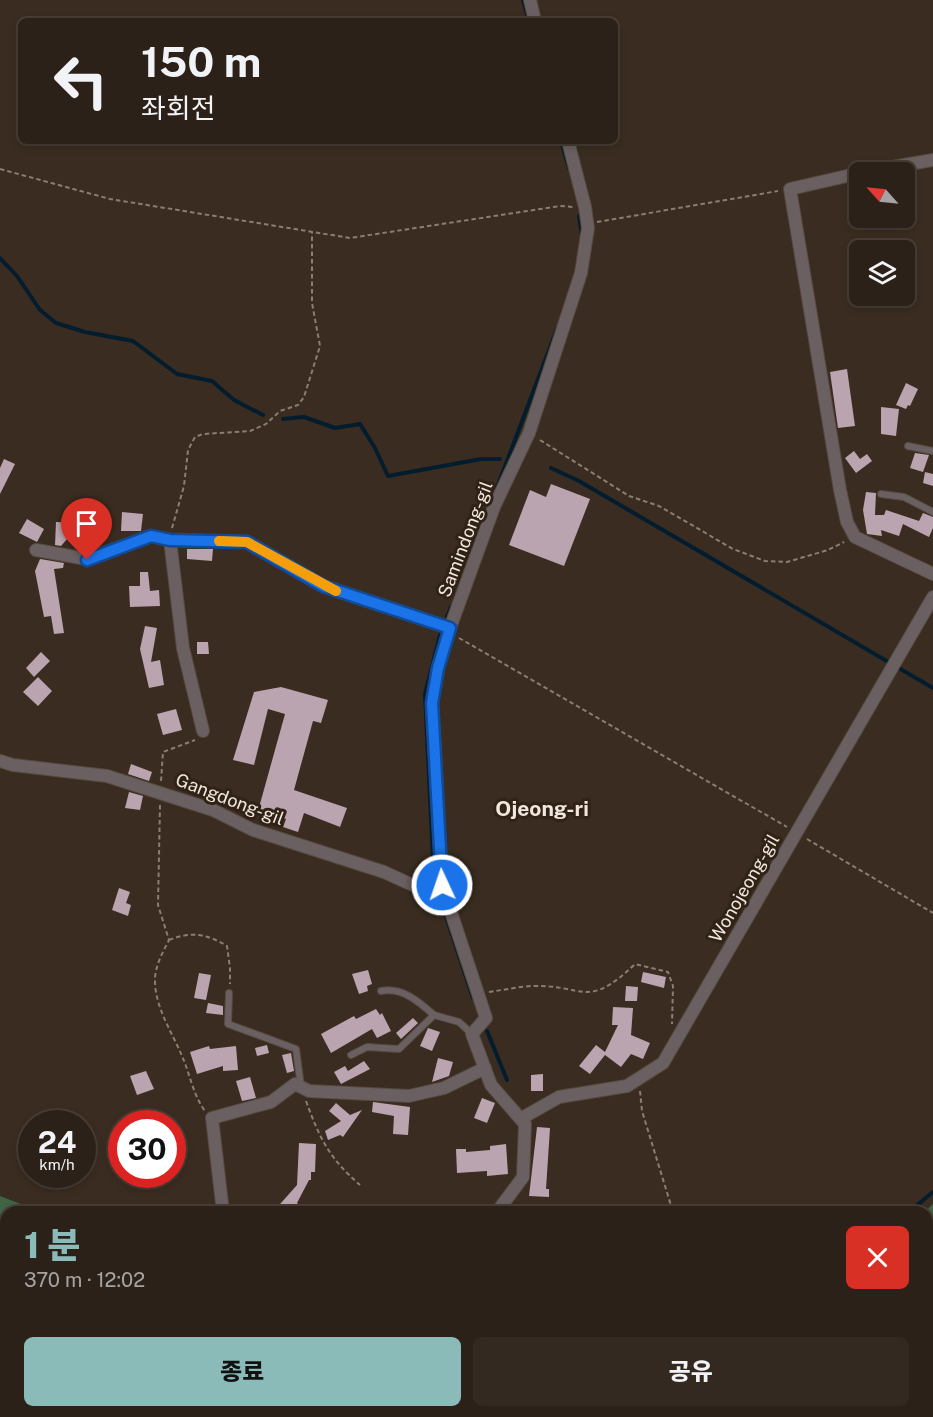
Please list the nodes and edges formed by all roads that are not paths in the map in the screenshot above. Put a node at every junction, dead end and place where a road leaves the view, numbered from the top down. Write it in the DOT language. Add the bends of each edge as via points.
graph roads {
  1 [pos="530,0"];
  2 [pos="534,18"];
  3 [pos="569,144"];
  4 [pos="933,160"];
  5 [pos="915,163"];
  6 [pos="849,176"];
  7 [pos="908,446"];
  8 [pos="933,451"];
  9 [pos="881,494"];
  10 [pos="933,512"];
  11 [pos="170,540"];
  12 [pos="36,550"];
  13 [pos="933,574"];
  14 [pos="933,597"];
  15 [pos="449,630"];
  16 [pos="203,731"];
  17 [pos="0,761"];
  18 [pos="442,885"];
  19 [pos="381,991"];
  20 [pos="229,993"];
  21 [pos="434,1015"];
  22 [pos="472,1034"];
  23 [pos="351,1055"];
  24 [pos="485,1068"];
  25 [pos="301,1087"];
  26 [pos="522,1118"];
  27 [pos="222,1206"];
  28 [pos="501,1206"];
  1 -- 2 [label="street"];
  3 -- 15 [label="street, Samindong-gil" via="587,224 580,273 529,433 494,507"];
  4 -- 5 [label="street"];
  6 -- 13 [label="street" via="790,189 840,490 847,522 855,537"];
  7 -- 8 [label="lane"];
  9 -- 10 [label="lane" via="904,497"];
  11 -- 12 [label="street" via="151,536 87,560"];
  11 -- 15 [label="street" via="247,542 323,586"];
  11 -- 16 [label="street" via="183,648"];
  14 -- 26 [label="street, Wonojeong-gil" via="663,1063 641,1079 608,1090 559,1097"];
  15 -- 18 [label="street, Samindong-gil" via="432,703"];
  17 -- 18 [label="street, Gangdong-gil" via="107,776 213,810 253,830 384,872 417,887"];
  18 -- 22 [label="street, Samindong-gil" via="486,1018"];
  19 -- 21 [label="lane" via="393,989 406,994"];
  20 -- 25 [label="lane" via="228,1024 296,1049"];
  21 -- 22 [label="lane" via="459,1022"];
  21 -- 23 [label="lane" via="399,1049 367,1047"];
  22 -- 24 [label="street"];
  24 -- 25 [label="street" via="444,1088 409,1096 350,1095"];
  24 -- 26 [label="street" via="491,1085"];
  25 -- 27 [label="street" via="295,1084 271,1102 212,1118"];
  26 -- 28 [label="street" via="523,1177"];
}
